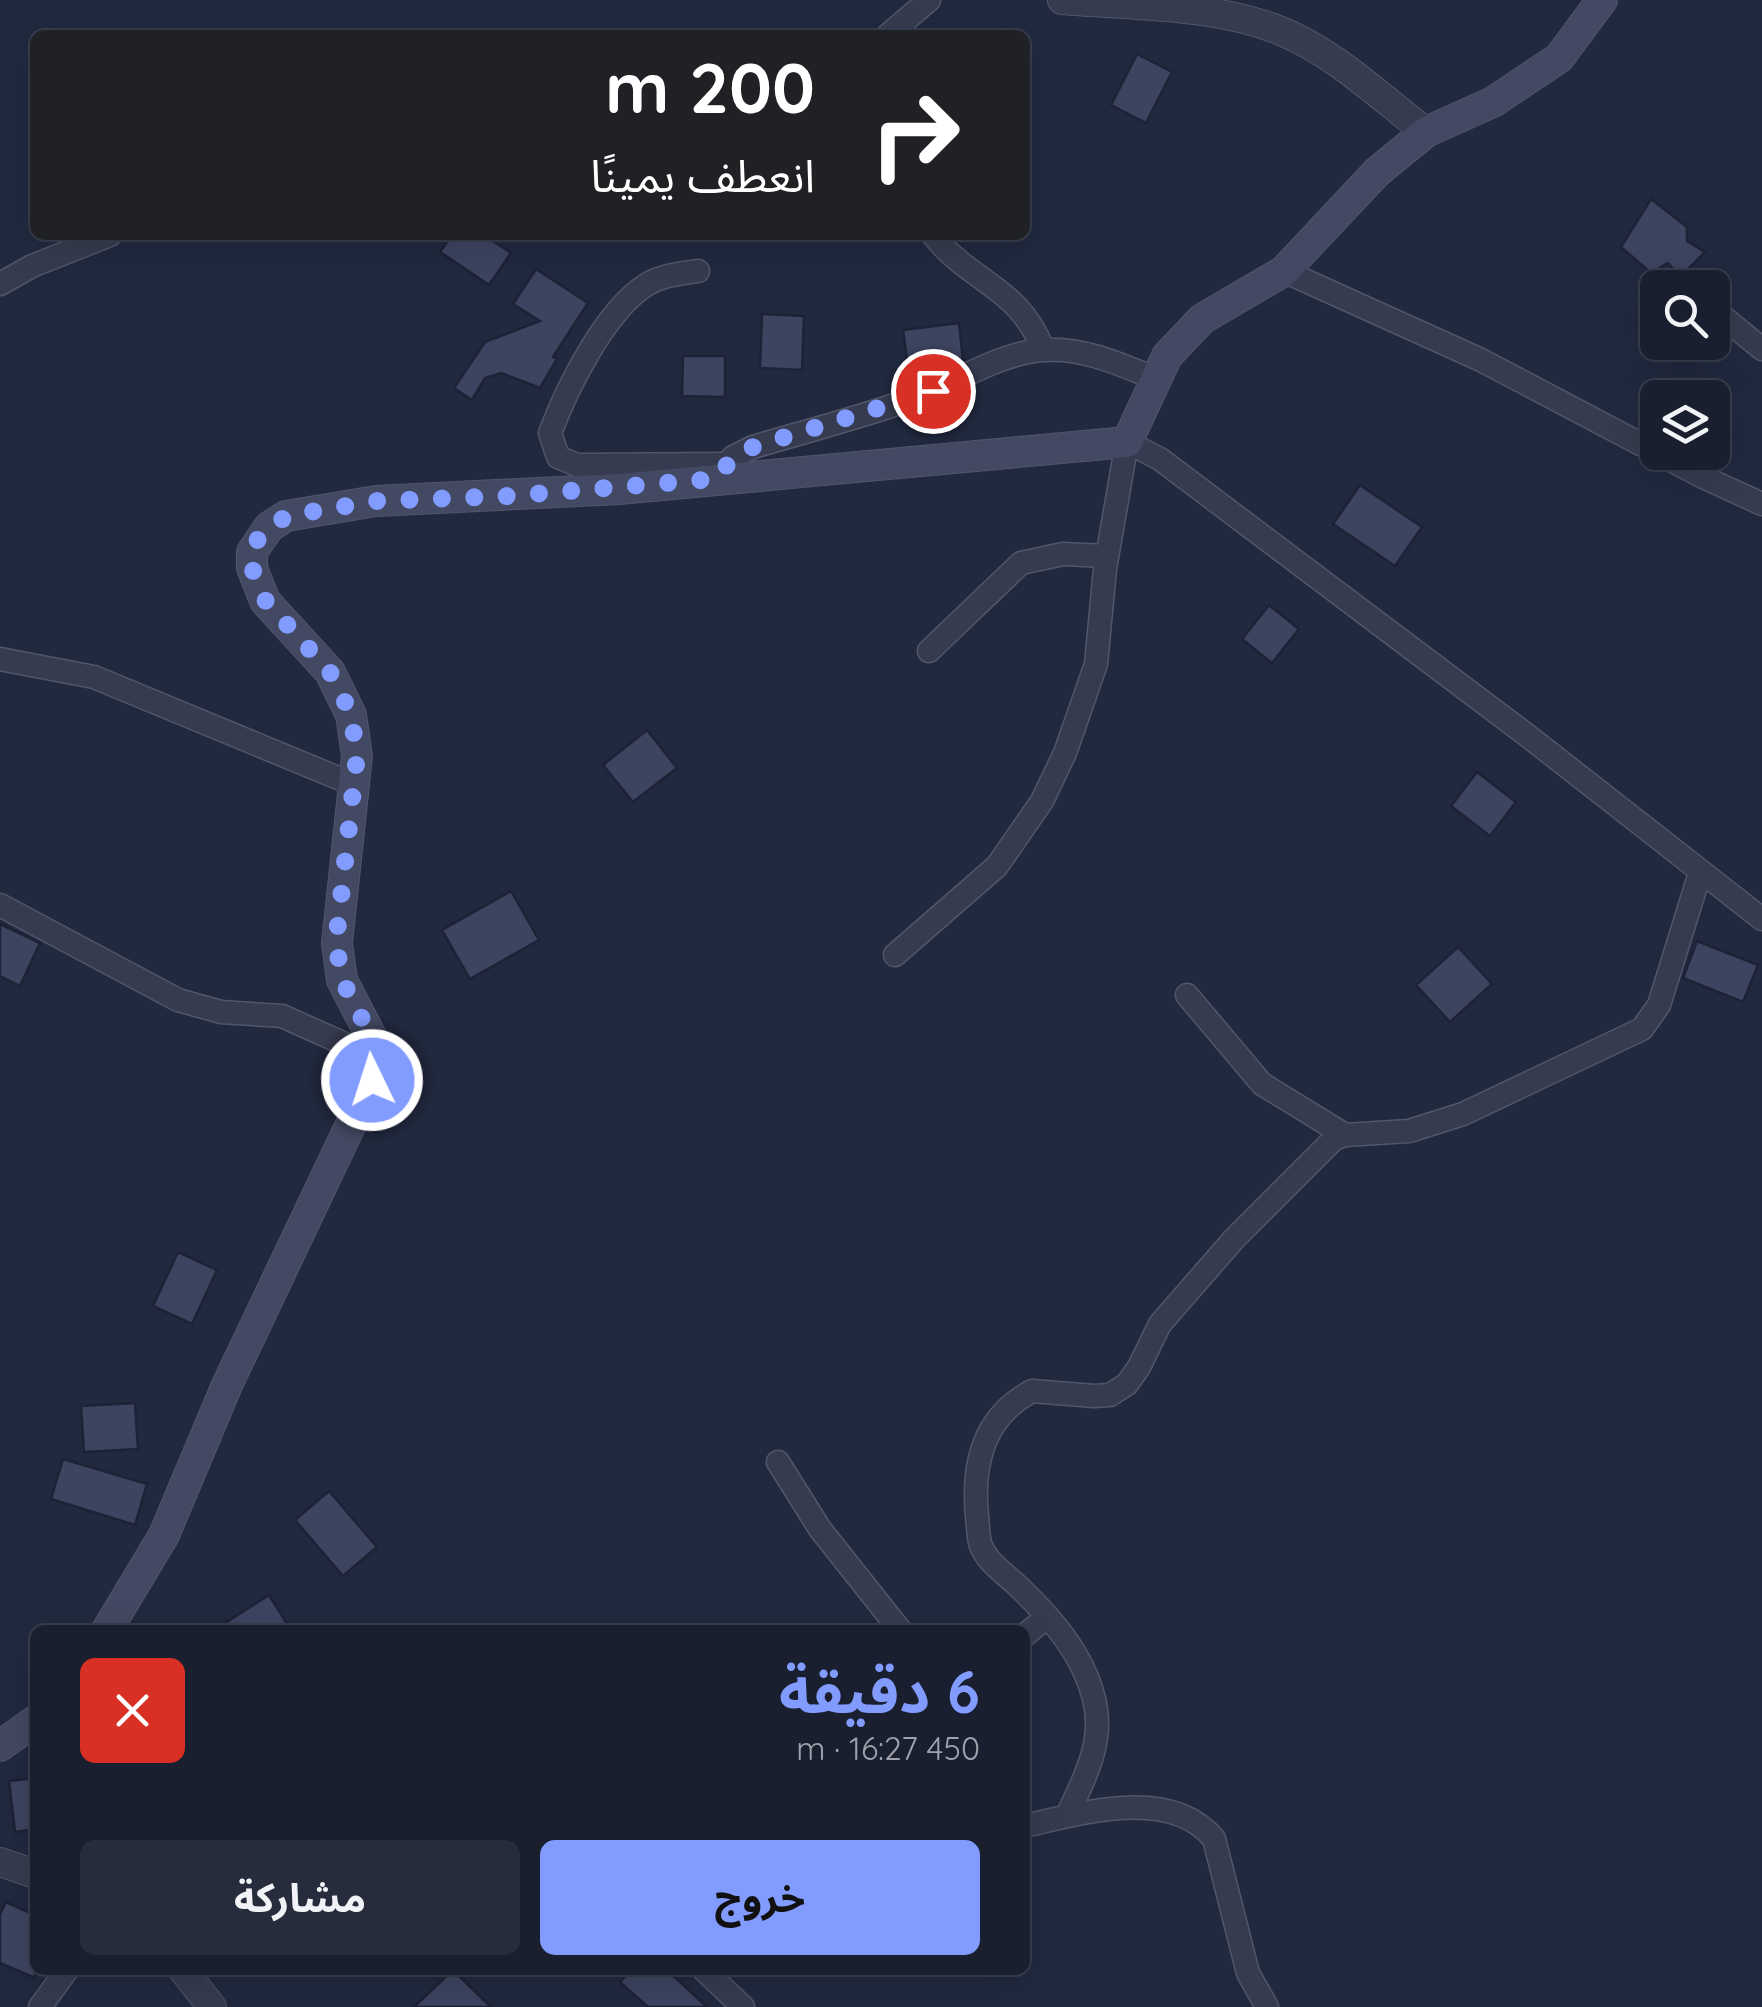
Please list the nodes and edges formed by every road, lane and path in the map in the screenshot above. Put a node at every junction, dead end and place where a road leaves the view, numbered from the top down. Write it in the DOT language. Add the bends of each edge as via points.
graph roads {
  1 [pos="929,0"];
  2 [pos="1062,0"];
  3 [pos="1602,0"];
  4 [pos="1132,3"];
  5 [pos="894,30"];
  6 [pos="1426,132"];
  7 [pos="99,240"];
  8 [pos="937,240"];
  9 [pos="1284,271"];
  10 [pos="698,272"];
  11 [pos="0,284"];
  12 [pos="1730,322"];
  13 [pos="1762,348"];
  14 [pos="1042,350"];
  15 [pos="1154,378"];
  16 [pos="1127,442"];
  17 [pos="720,471"];
  18 [pos="1762,504"];
  19 [pos="1107,556"];
  20 [pos="929,652"];
  21 [pos="0,659"];
  22 [pos="354,786"];
  23 [pos="1700,874"];
  24 [pos="0,905"];
  25 [pos="1762,919"];
  26 [pos="895,955"];
  27 [pos="1186,994"];
  28 [pos="374,1057"];
  29 [pos="1345,1135"];
  30 [pos="778,1462"];
  31 [pos="1047,1618"];
  32 [pos="110,1625"];
  33 [pos="896,1625"];
  34 [pos="1030,1631"];
  35 [pos="30,1725"];
  36 [pos="0,1746"];
  37 [pos="1067,1816"];
  38 [pos="1030,1825"];
  39 [pos="0,1862"];
  40 [pos="30,1872"];
  41 [pos="63,1975"];
  42 [pos="187,1975"];
  43 [pos="709,1975"];
  44 [pos="40,2007"];
  45 [pos="212,2007"];
  46 [pos="743,2007"];
  47 [pos="1267,2007"];
  1 -- 5 [label="street"];
  2 -- 4 [label="street"];
  3 -- 6 [label="main road" via="1559,58 1493,102"];
  4 -- 6 [label="street" via="1233,16 1282,31 1324,53"];
  6 -- 9 [label="main road" via="1377,172"];
  7 -- 11 [label="street"];
  8 -- 14 [label="street" via="1018,306"];
  9 -- 15 [label="main road" via="1202,319"];
  9 -- 18 [label="street" via="1481,360"];
  10 -- 17 [label="street" via="666,276 629,298 599,338 550,434 558,456 577,465"];
  12 -- 13 [label="street"];
  14 -- 15 [label="street" via="1088,355"];
  14 -- 17 [label="street" via="1017,354 909,400 753,447"];
  15 -- 16 [label="main road"];
  16 -- 17 [label="main road"];
  16 -- 19 [label="street"];
  16 -- 23 [label="street" via="1160,459 1528,736"];
  17 -- 22 [label="main road" via="508,496 376,501 286,516 269,527 252,552 256,581 341,690 357,756"];
  19 -- 20 [label="street" via="1062,554 1020,563"];
  19 -- 26 [label="street" via="1096,664 1042,801 997,866"];
  21 -- 22 [label="street" via="94,677"];
  22 -- 28 [label="main road" via="336,942 342,980 372,1038"];
  23 -- 25 [label="street"];
  23 -- 29 [label="street" via="1659,1005 1642,1029 1463,1114 1409,1131"];
  24 -- 28 [label="street" via="178,1000 221,1012 282,1016"];
  27 -- 29 [label="street" via="1262,1084"];
  28 -- 32 [label="main road" via="359,1112 164,1535"];
  29 -- 31 [label="street" via="1234,1239 1160,1324 1126,1384 1110,1395 1032,1391 992,1425 978,1475 980,1545"];
  30 -- 33 [label="street"];
  31 -- 34 [label="street"];
  31 -- 37 [label="street" via="1068,1640 1096,1703 1094,1758"];
  35 -- 36 [label="main road"];
  37 -- 38 [label="street"];
  37 -- 47 [label="street" via="1141,1806 1202,1824 1214,1839 1248,1973"];
  39 -- 40 [label="street"];
  41 -- 44 [label="street"];
  42 -- 45 [label="street"];
  43 -- 46 [label="street"];
}
